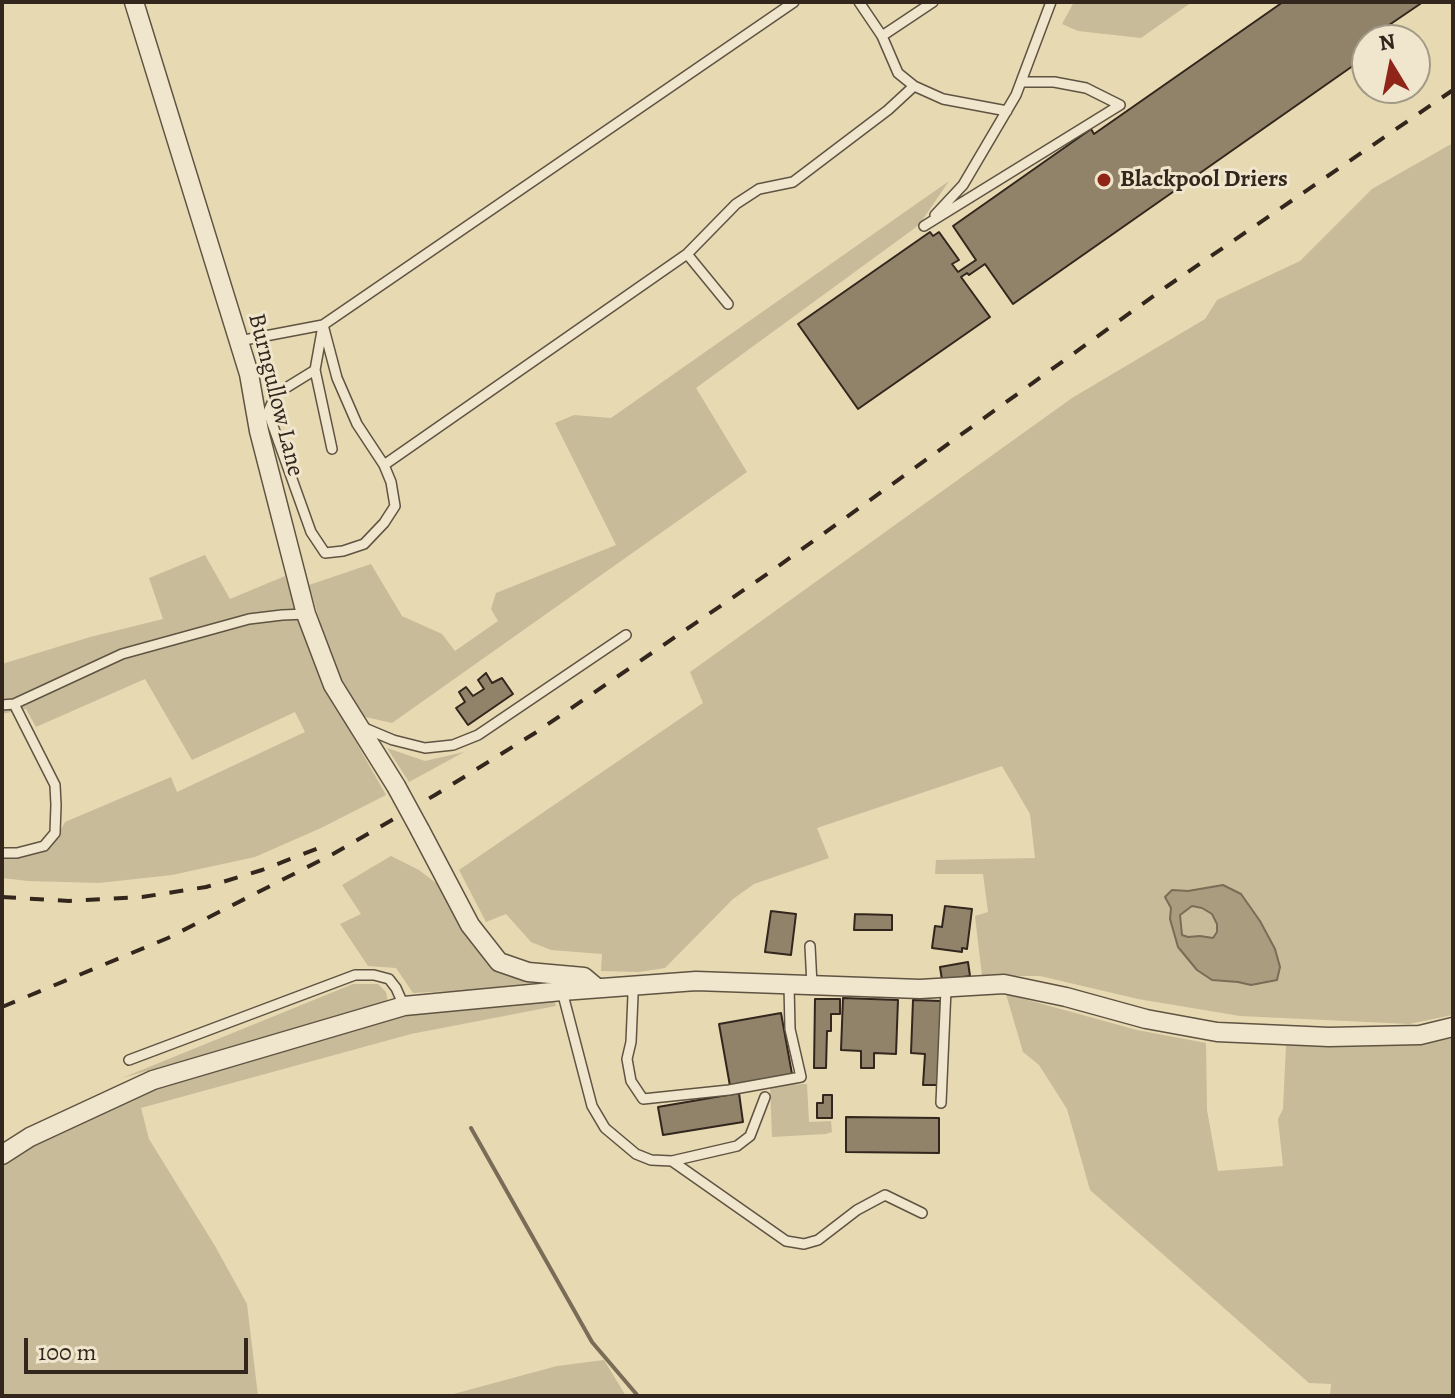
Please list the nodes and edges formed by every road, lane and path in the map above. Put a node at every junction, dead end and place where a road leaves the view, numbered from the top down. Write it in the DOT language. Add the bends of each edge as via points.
graph roads {
  1 [pos="134,2"];
  2 [pos="794,2"];
  3 [pos="859,2"];
  4 [pos="933,2"];
  5 [pos="1051,2"];
  6 [pos="882,36"];
  7 [pos="1021,82"];
  8 [pos="914,86"];
  9 [pos="1007,111"];
  10 [pos="687,254"];
  11 [pos="728,304"];
  12 [pos="323,325"];
  13 [pos="238,341"];
  14 [pos="315,370"];
  15 [pos="332,449"];
  16 [pos="384,465"];
  17 [pos="306,614"];
  18 [pos="626,635"];
  19 [pos="14,704"];
  20 [pos="2,705"];
  21 [pos="358,726"];
  22 [pos="2,853"];
  23 [pos="810,946"];
  24 [pos="789,985"];
  25 [pos="812,985"];
  26 [pos="628,986"];
  27 [pos="597,988"];
  28 [pos="946,989"];
  29 [pos="562,991"];
  30 [pos="404,1006"];
  31 [pos="1453,1027"];
  32 [pos="129,1060"];
  33 [pos="765,1097"];
  34 [pos="941,1103"];
  35 [pos="2,1155"];
  36 [pos="672,1161"];
  37 [pos="922,1213"];
  1 -- 13 [label="street, Burngullow Lane"];
  2 -- 12 [label="lane"];
  3 -- 6 [label="lane"];
  4 -- 6 [label="lane"];
  5 -- 7 [label="lane"];
  6 -- 8 [label="lane" via="898,73"];
  7 -- 9 [label="lane"];
  7 -- 9 [label="lane" via="1086,88 1120,105 924,226 963,185"];
  8 -- 9 [label="lane" via="943,99"];
  8 -- 10 [label="lane" via="793,182 759,189 736,204"];
  10 -- 11 [label="lane"];
  10 -- 16 [label="lane"];
  12 -- 13 [label="lane"];
  12 -- 14 [label="lane"];
  12 -- 16 [label="lane" via="357,424"];
  13 -- 17 [label="street, Burngullow Lane"];
  14 -- 15 [label="lane"];
  14 -- 16 [label="lane" via="276,394 268,412 311,532 325,553 364,544 384,523 395,506"];
  17 -- 19 [label="lane" via="249,619 122,654"];
  17 -- 21 [label="street, Burngullow Lane" via="333,685"];
  18 -- 21 [label="lane" via="478,735 453,745 425,748"];
  19 -- 20 [label="lane"];
  19 -- 22 [label="lane" via="55,785 55,833 44,846"];
  21 -- 27 [label="street, Burngullow Lane, bridge" via="470,925 499,962 528,972 584,977"];
  23 -- 25 [label="lane"];
  24 -- 25 [label="street"];
  24 -- 26 [label="street" via="696,981"];
  24 -- 26 [label="lane" via="790,1029 801,1077 643,1099 631,1081 627,1059 633,995"];
  25 -- 28 [label="street"];
  26 -- 27 [label="street"];
  27 -- 29 [label="street"];
  28 -- 31 [label="street" via="1004,984 1217,1032 1405,1036"];
  28 -- 34 [label="lane"];
  29 -- 30 [label="street"];
  29 -- 36 [label="lane" via="592,1106 605,1128 636,1154"];
  30 -- 32 [label="lane" via="389,979 355,975"];
  30 -- 35 [label="street" via="153,1080"];
  33 -- 36 [label="lane" via="750,1136 737,1146"];
  36 -- 37 [label="lane" via="786,1241 818,1240 885,1195"];
}
